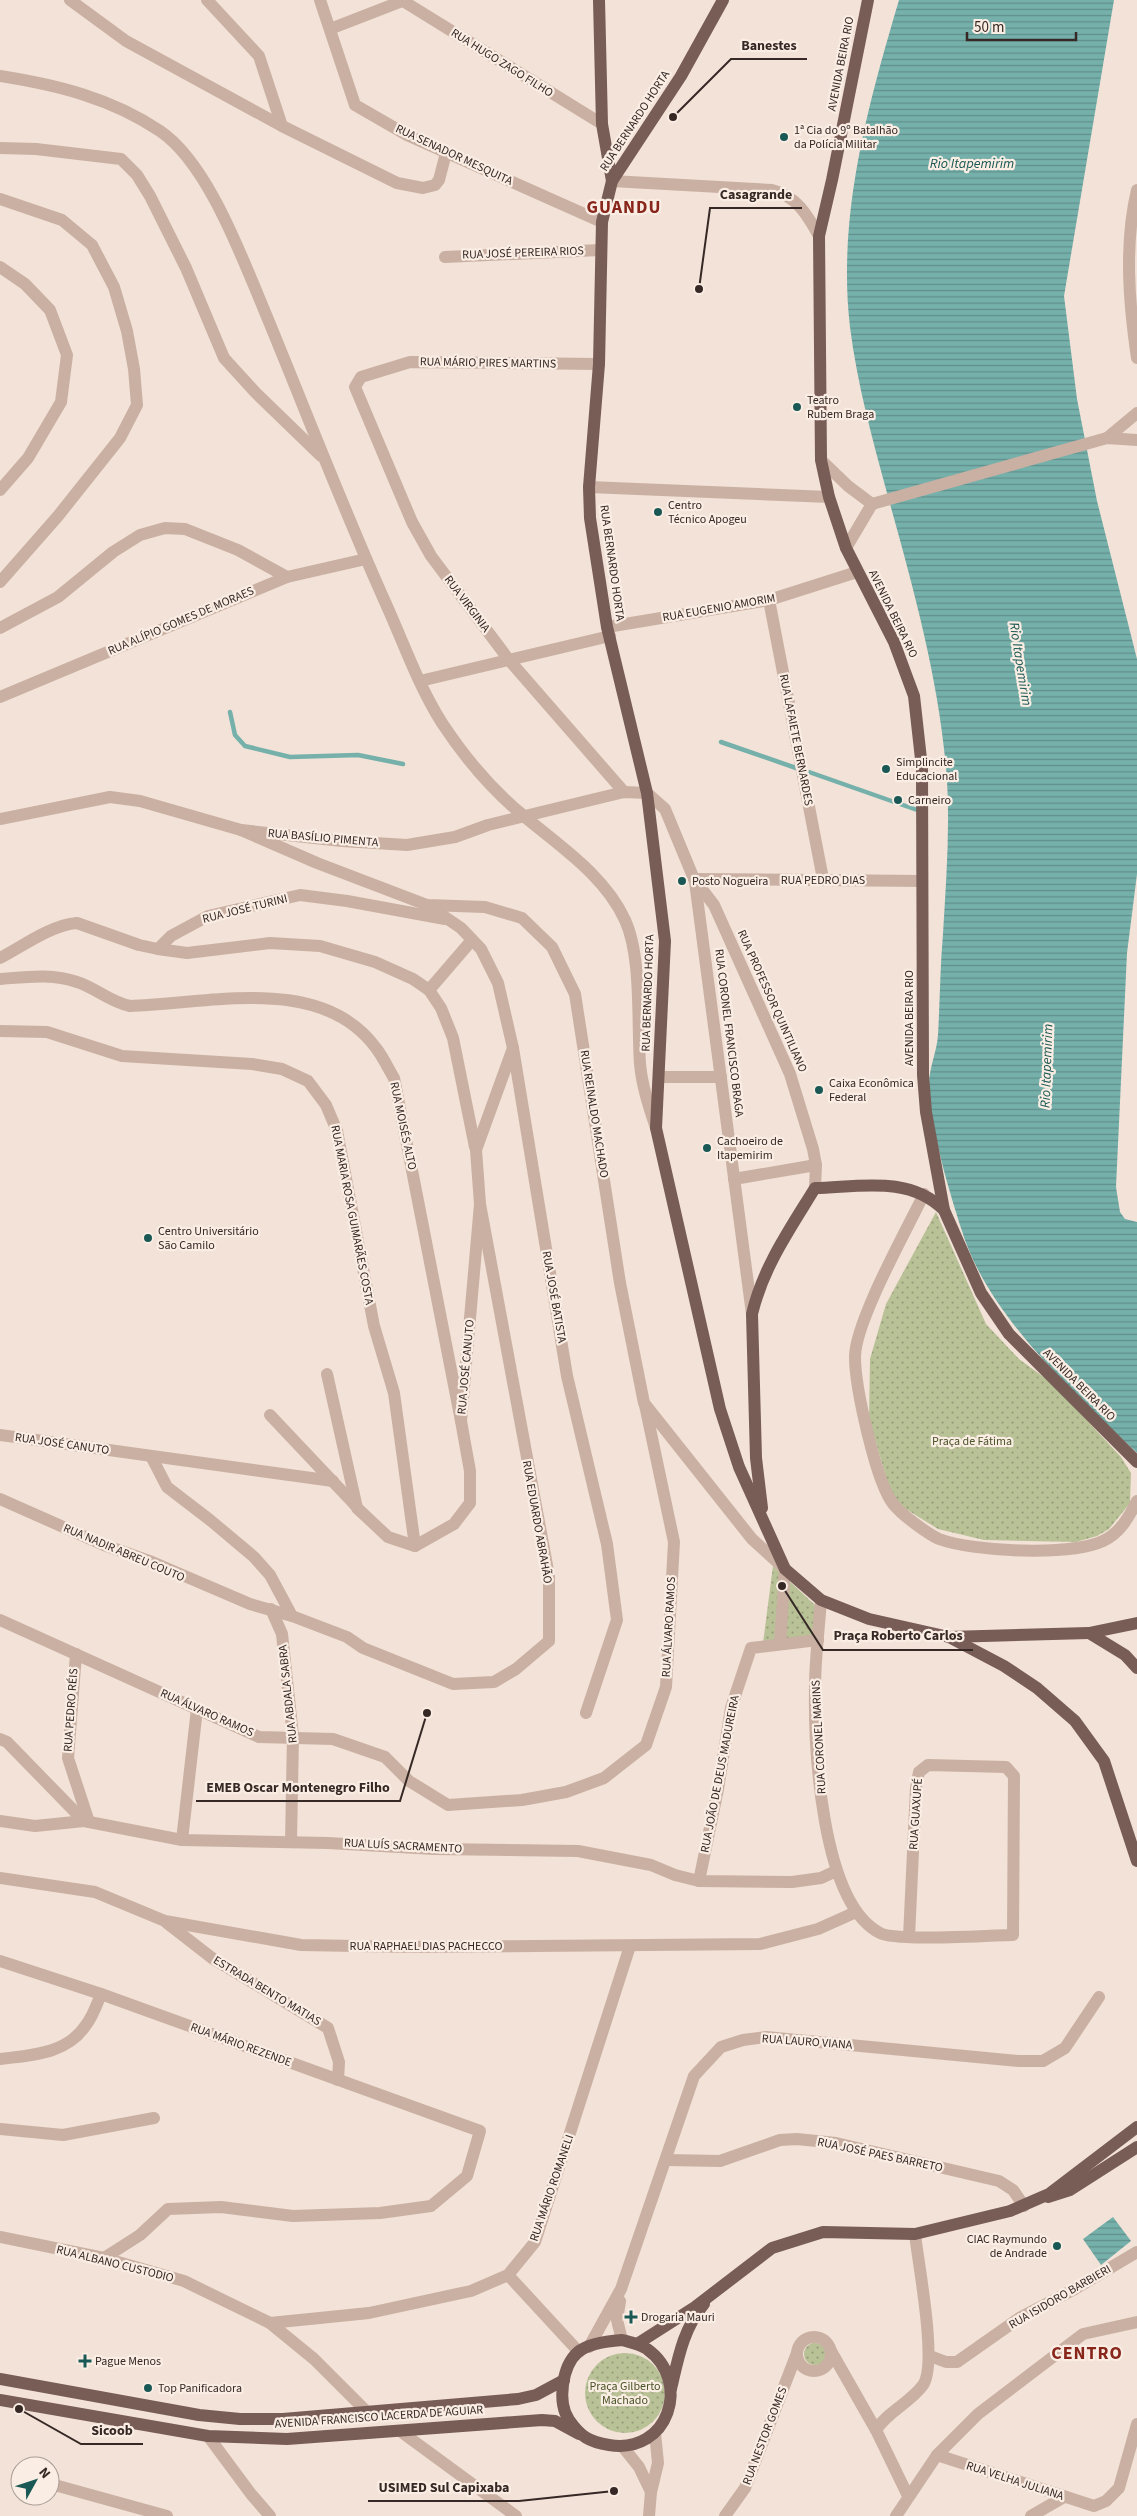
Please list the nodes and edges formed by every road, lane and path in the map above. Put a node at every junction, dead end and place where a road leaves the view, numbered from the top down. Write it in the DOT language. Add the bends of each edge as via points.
graph roads {
  1 [pos="70,0"];
  2 [pos="207,0"];
  3 [pos="320,0"];
  4 [pos="599,0"];
  5 [pos="723,0"];
  6 [pos="868,0"];
  7 [pos="404,1"];
  8 [pos="330,29"];
  9 [pos="0,76"];
  10 [pos="602,124"];
  11 [pos="282,126"];
  12 [pos="0,148"];
  13 [pos="446,153"];
  14 [pos="612,181"];
  15 [pos="1137,190"];
  16 [pos="0,199"];
  17 [pos="602,222"];
  18 [pos="819,236"];
  19 [pos="600,250"];
  20 [pos="445,257"];
  21 [pos="0,268"];
  22 [pos="1137,358"];
  23 [pos="599,364"];
  24 [pos="355,387"];
  25 [pos="1137,413"];
  26 [pos="1105,439"];
  27 [pos="1137,440"];
  28 [pos="325,460"];
  29 [pos="821,460"];
  30 [pos="588,487"];
  31 [pos="0,490"];
  32 [pos="830,497"];
  33 [pos="875,503"];
  34 [pos="846,548"];
  35 [pos="366,559"];
  36 [pos="857,572"];
  37 [pos="287,577"];
  38 [pos="0,582"];
  39 [pos="769,600"];
  40 [pos="0,628"];
  41 [pos="608,631"];
  42 [pos="510,660"];
  43 [pos="420,681"];
  44 [pos="0,697"];
  45 [pos="624,792"];
  46 [pos="647,793"];
  47 [pos="523,816"];
  48 [pos="0,819"];
  49 [pos="241,830"];
  50 [pos="694,879"];
  51 [pos="823,879"];
  52 [pos="922,881"];
  53 [pos="427,905"];
  54 [pos="450,920"];
  55 [pos="472,940"];
  56 [pos="158,949"];
  57 [pos="0,958"];
  58 [pos="0,979"];
  59 [pos="429,990"];
  60 [pos="0,1031"];
  61 [pos="513,1048"];
  62 [pos="659,1077"];
  63 [pos="721,1077"];
  64 [pos="656,1128"];
  65 [pos="476,1150"];
  66 [pos="816,1165"];
  67 [pos="734,1180"];
  68 [pos="815,1188"];
  69 [pos="924,1194"];
  70 [pos="480,1204"];
  71 [pos="944,1210"];
  72 [pos="752,1314"];
  73 [pos="327,1374"];
  74 [pos="644,1403"];
  75 [pos="270,1415"];
  76 [pos="461,1421"];
  77 [pos="0,1435"];
  78 [pos="151,1456"];
  79 [pos="1137,1462"];
  80 [pos="333,1481"];
  81 [pos="0,1499"];
  82 [pos="1137,1501"];
  83 [pos="357,1508"];
  84 [pos="763,1519"];
  85 [pos="415,1546"];
  86 [pos="786,1569"];
  87 [pos="821,1600"];
  88 [pos="270,1609"];
  89 [pos="292,1616"];
  90 [pos="0,1620"];
  91 [pos="1137,1623"];
  92 [pos="1089,1633"];
  93 [pos="949,1637"];
  94 [pos="818,1640"];
  95 [pos="780,1644"];
  96 [pos="76,1654"];
  97 [pos="1137,1668"];
  98 [pos="197,1709"];
  99 [pos="586,1713"];
  100 [pos="293,1736"];
  101 [pos="0,1739"];
  102 [pos="0,1822"];
  103 [pos="86,1822"];
  104 [pos="182,1840"];
  105 [pos="291,1842"];
  106 [pos="1137,1861"];
  107 [pos="836,1871"];
  108 [pos="0,1878"];
  109 [pos="698,1881"];
  110 [pos="856,1912"];
  111 [pos="165,1921"];
  112 [pos="1013,1935"];
  113 [pos="909,1937"];
  114 [pos="630,1946"];
  115 [pos="0,1961"];
  116 [pos="101,1994"];
  117 [pos="1098,1997"];
  118 [pos="0,2059"];
  119 [pos="338,2080"];
  120 [pos="154,2118"];
  121 [pos="1137,2127"];
  122 [pos="0,2129"];
  123 [pos="1137,2147"];
  124 [pos="667,2160"];
  125 [pos="1039,2200"];
  126 [pos="1024,2206"];
  127 [pos="915,2234"];
  128 [pos="0,2237"];
  129 [pos="1137,2252"];
  130 [pos="104,2258"];
  131 [pos="508,2275"];
  132 [pos="621,2290"];
  133 [pos="714,2293"];
  134 [pos="1137,2322"];
  135 [pos="270,2323"];
  136 [pos="622,2340"];
  137 [pos="637,2344"];
  138 [pos="584,2349"];
  139 [pos="831,2351"];
  140 [pos="797,2353"];
  141 [pos="930,2356"];
  142 [pos="0,2379"];
  143 [pos="564,2380"];
  144 [pos="671,2392"];
  145 [pos="0,2400"];
  146 [pos="367,2412"];
  147 [pos="1137,2424"];
  148 [pos="876,2430"];
  149 [pos="400,2431"];
  150 [pos="655,2433"];
  151 [pos="579,2434"];
  152 [pos="208,2436"];
  153 [pos="623,2447"];
  154 [pos="937,2455"];
  155 [pos="60,2486"];
  156 [pos="651,2492"];
  157 [pos="908,2496"];
  158 [pos="1064,2498"];
  159 [pos="167,2516"];
  160 [pos="270,2516"];
  161 [pos="516,2516"];
  162 [pos="649,2516"];
  163 [pos="725,2516"];
  164 [pos="896,2516"];
  165 [pos="1031,2516"];
  1 -- 11 [label="street" via="126,41"];
  2 -- 11 [label="street" via="259,56"];
  3 -- 8 [label="street, RUA SENADOR MESQUITA"];
  4 -- 10 [label="main road"];
  5 -- 14 [label="main road, RUA BERNARDO HORTA" via="681,76"];
  6 -- 18 [label="main road, AVENIDA BEIRA RIO"];
  7 -- 8 [label="street"];
  7 -- 10 [label="street, RUA HUGO ZAGO FILHO"];
  8 -- 13 [label="street, RUA SENADOR MESQUITA" via="355,105"];
  9 -- 28 [label="street" via="53,84 120,109 163,132 195,167 235,241"];
  10 -- 14 [label="main road"];
  11 -- 13 [label="street" via="397,183 424,188 432,187 439,180"];
  12 -- 28 [label="street" via="36,148 121,159 137,175 150,196 186,268 224,358"];
  13 -- 17 [label="street, RUA SENADOR MESQUITA"];
  14 -- 17 [label="main road, RUA BERNARDO HORTA"];
  14 -- 18 [label="street" via="772,190 795,201"];
  15 -- 22 [label="street" via="1128,231"];
  16 -- 38 [label="street" via="62,220 92,246 114,287 127,331 137,405 120,438"];
  17 -- 19 [label="main road, RUA BERNARDO HORTA"];
  18 -- 29 [label="main road, AVENIDA BEIRA RIO"];
  19 -- 20 [label="street, RUA JOSÉ PEREIRA RIOS"];
  19 -- 23 [label="main road, RUA BERNARDO HORTA"];
  21 -- 31 [label="street" via="25,284 50,310 67,355 61,402 28,458"];
  23 -- 24 [label="street, RUA MÁRIO PIRES MARTINS" via="410,362 361,377"];
  23 -- 30 [label="main road, RUA BERNARDO HORTA"];
  24 -- 42 [label="street, RUA VIRGINIA" via="412,522 431,556"];
  25 -- 26 [label="street"];
  26 -- 27 [label="street"];
  26 -- 33 [label="street"];
  28 -- 35 [label="street"];
  29 -- 32 [label="main road, AVENIDA BEIRA RIO"];
  29 -- 33 [label="street" via="848,486"];
  30 -- 32 [label="street"];
  30 -- 41 [label="main road, RUA BERNARDO HORTA"];
  32 -- 34 [label="main road, AVENIDA BEIRA RIO"];
  33 -- 34 [label="street"];
  34 -- 36 [label="main road, AVENIDA BEIRA RIO"];
  35 -- 37 [label="street, RUA ALÍPIO GOMES DE MORAES"];
  35 -- 43 [label="street"];
  36 -- 39 [label="street, RUA EUGENIO AMORIM"];
  36 -- 52 [label="main road, AVENIDA BEIRA RIO" via="894,642 914,696 922,768"];
  37 -- 40 [label="street" via="238,550 185,529 164,528 140,535 113,552 58,597"];
  37 -- 44 [label="street, RUA ALÍPIO GOMES DE MORAES"];
  39 -- 41 [label="street, RUA EUGENIO AMORIM"];
  39 -- 51 [label="street, RUA LAFAIETE BERNARDES"];
  41 -- 42 [label="street, RUA EUGENIO AMORIM"];
  41 -- 46 [label="main road, RUA BERNARDO HORTA"];
  42 -- 43 [label="street, RUA EUGENIO AMORIM"];
  42 -- 45 [label="street, RUA VIRGINIA"];
  43 -- 47 [label="street" via="441,721 475,768"];
  45 -- 46 [label="street, RUA BASÍLIO PIMENTA"];
  45 -- 47 [label="street, RUA BASÍLIO PIMENTA"];
  46 -- 50 [label="street, RUA PROFESSOR QUINTILIANO" via="665,809"];
  46 -- 62 [label="main road, RUA BERNARDO HORTA" via="665,941"];
  47 -- 49 [label="street, RUA BASÍLIO PIMENTA" via="455,837 408,845"];
  47 -- 64 [label="street" via="586,869 612,897 626,922 634,959 640,1068"];
  48 -- 49 [label="street, RUA BASÍLIO PIMENTA" via="110,797 140,801"];
  49 -- 53 [label="street, RUA REINALDO MACHADO"];
  50 -- 51 [label="street, RUA PEDRO DIAS"];
  50 -- 63 [label="street, RUA CORONEL FRANCISCO BRAGA"];
  50 -- 66 [label="street, RUA PROFESSOR QUINTILIANO" via="714,905 790,1074"];
  51 -- 52 [label="street, RUA PEDRO DIAS"];
  52 -- 71 [label="main road, AVENIDA BEIRA RIO" via="923,1075 926,1112"];
  53 -- 54 [label="street, RUA JOSÉ BATISTA"];
  53 -- 74 [label="street, RUA REINALDO MACHADO" via="485,907 522,918 552,947 575,994 620,1283"];
  54 -- 55 [label="street, RUA JOSÉ BATISTA"];
  54 -- 56 [label="street, RUA JOSÉ TURINI" via="300,895 208,916 171,936"];
  55 -- 59 [label="street"];
  55 -- 61 [label="street, RUA JOSÉ BATISTA" via="481,949 498,983"];
  56 -- 57 [label="street" via="77,923 54,929"];
  56 -- 59 [label="street" via="187,954 270,943 320,946 374,962 413,979"];
  58 -- 76 [label="street, RUA MOISÉS ALTO" via="62,978 130,1006 226,998 298,1001 326,1009 360,1031 376,1048 394,1078"];
  59 -- 65 [label="street" via="441,1008 453,1038"];
  60 -- 85 [label="street, RUA MARIA ROSA GUIMARÃES COSTA" via="47,1032 122,1056 252,1064 282,1069 308,1081 326,1105 337,1131 374,1326 394,1393"];
  61 -- 65 [label="street, RUA JOSÉ CANUTO"];
  61 -- 99 [label="street, RUA JOSÉ BATISTA" via="566,1366 607,1544 617,1620"];
  62 -- 63 [label="street"];
  62 -- 64 [label="main road, RUA BERNARDO HORTA"];
  63 -- 67 [label="street, RUA CORONEL FRANCISCO BRAGA"];
  64 -- 84 [label="main road, RUA BERNARDO HORTA" via="720,1409 739,1466"];
  65 -- 70 [label="street, RUA JOSÉ CANUTO"];
  66 -- 67 [label="street"];
  66 -- 68 [label="street, RUA PROFESSOR QUINTILIANO"];
  67 -- 72 [label="street, RUA CORONEL FRANCISCO BRAGA"];
  68 -- 69 [label="main road" via="894,1186"];
  68 -- 72 [label="main road, RUA PROFESSOR QUINTILIANO" via="776,1250"];
  69 -- 71 [label="main road"];
  69 -- 82 [label="street" via="862,1325 855,1356 868,1438 885,1491 893,1505 938,1538 963,1544 1010,1549 1077,1549 1118,1532"];
  70 -- 76 [label="street, RUA JOSÉ CANUTO"];
  70 -- 89 [label="street, RUA EDUARDO ABRAHÃO" via="549,1576 549,1641 494,1682 453,1684"];
  71 -- 79 [label="main road, AVENIDA BEIRA RIO" via="982,1293 1009,1334"];
  72 -- 84 [label="main road, RUA CORONEL FRANCISCO BRAGA" via="756,1458"];
  73 -- 83 [label="street"];
  74 -- 86 [label="street, RUA REINALDO MACHADO" via="752,1539"];
  74 -- 100 [label="street, RUA ÁLVARO RAMOS" via="674,1542 666,1687 646,1745 604,1778 566,1792 522,1800 448,1805 409,1781 385,1757 333,1738"];
  75 -- 80 [label="street"];
  76 -- 85 [label="street, RUA JOSÉ CANUTO" via="470,1471 470,1503 454,1524"];
  77 -- 78 [label="street, RUA JOSÉ CANUTO"];
  78 -- 80 [label="street, RUA JOSÉ CANUTO"];
  78 -- 89 [label="street" via="167,1486 254,1557 270,1575"];
  80 -- 83 [label="street"];
  81 -- 88 [label="street, RUA NADIR ABREU COUTO" via="104,1545 250,1604"];
  83 -- 85 [label="street" via="388,1538"];
  84 -- 86 [label="main road, RUA BERNARDO HORTA"];
  86 -- 87 [label="main road"];
  86 -- 95 [label="street"];
  87 -- 93 [label="main road" via="869,1619"];
  87 -- 94 [label="street, RUA CORONEL MARINS"];
  88 -- 89 [label="street"];
  88 -- 100 [label="street, RUA ABDALA SABRA" via="282,1634"];
  90 -- 96 [label="street, RUA ÁLVARO RAMOS"];
  91 -- 92 [label="main road"];
  92 -- 93 [label="main road"];
  92 -- 97 [label="main road" via="1125,1655"];
  93 -- 106 [label="main road" via="1004,1666 1037,1688 1075,1721 1104,1761"];
  94 -- 95 [label="street, RUA JOÃO DE DEUS MADUREIRA"];
  94 -- 107 [label="street, RUA CORONEL MARINS" via="815,1688 820,1785"];
  95 -- 109 [label="street, RUA JOÃO DE DEUS MADUREIRA" via="751,1648 731,1708"];
  96 -- 98 [label="street, RUA ÁLVARO RAMOS"];
  96 -- 103 [label="street, RUA PEDRO RÉIS" via="68,1758"];
  98 -- 100 [label="street, RUA ÁLVARO RAMOS" via="259,1737"];
  98 -- 104 [label="street"];
  100 -- 105 [label="street, RUA ABDALA SABRA"];
  101 -- 103 [label="street" via="7,1742"];
  102 -- 103 [label="street, RUA LUÍS SACRAMENTO" via="35,1826"];
  103 -- 104 [label="street, RUA LUÍS SACRAMENTO"];
  104 -- 105 [label="street, RUA LUÍS SACRAMENTO"];
  105 -- 109 [label="street, RUA LUÍS SACRAMENTO" via="434,1849 578,1851 651,1865"];
  107 -- 109 [label="street, RUA LUÍS SACRAMENTO" via="821,1878 792,1882"];
  107 -- 110 [label="street, RUA CORONEL MARINS"];
  108 -- 111 [label="street, RUA RAPHAEL DIAS PACHECCO" via="95,1892"];
  110 -- 113 [label="street, RUA CORONEL MARINS" via="880,1934"];
  110 -- 114 [label="street, RUA RAPHAEL DIAS PACHECCO" via="818,1929 760,1944"];
  111 -- 114 [label="street, RUA RAPHAEL DIAS PACHECCO" via="301,1945"];
  111 -- 119 [label="street, ESTRADA BENTO MATIAS" via="212,1958 328,2028 339,2062"];
  112 -- 113 [label="street, RUA CORONEL MARINS"];
  112 -- 113 [label="street, RUA GUAXUPÉ" via="1014,1776 1006,1767 928,1765 919,1772 916,1788"];
  114 -- 131 [label="street, RUA MÁRIO ROMANELI" via="535,2242"];
  115 -- 116 [label="street, RUA MÁRIO REZENDE"];
  116 -- 118 [label="street" via="87,2025 72,2042 47,2053"];
  116 -- 119 [label="street, RUA MÁRIO REZENDE"];
  117 -- 124 [label="street, RUA LAURO VIANA" via="1065,2048 1043,2061 1019,2062 766,2037 721,2047 694,2076"];
  119 -- 130 [label="street, RUA MÁRIO REZENDE" via="480,2132 468,2176 431,2206 380,2213 293,2216 222,2207 168,2209 140,2235"];
  120 -- 122 [label="street" via="64,2134"];
  121 -- 125 [label="main road"];
  123 -- 125 [label="main road" via="1070,2190"];
  124 -- 126 [label="street, RUA JOSÉ PAES BARRETO" via="720,2162 780,2140 797,2138 836,2143 999,2181 1013,2190"];
  124 -- 132 [label="street, RUA LAURO VIANA"];
  125 -- 126 [label="main road"];
  126 -- 127 [label="main road" via="984,2219"];
  127 -- 133 [label="main road" via="823,2232 799,2238 772,2248"];
  127 -- 141 [label="street"];
  128 -- 130 [label="street, RUA ALBANO CUSTODIO"];
  129 -- 141 [label="street, RUA ISIDORO BARBIERI" via="1021,2317 957,2362"];
  130 -- 135 [label="street, RUA ALBANO CUSTODIO" via="184,2281"];
  131 -- 135 [label="street, RUA MÁRIO ROMANELI" via="471,2291 369,2313"];
  131 -- 138 [label="street"];
  132 -- 136 [label="street, RUA LAURO VIANA" via="617,2320"];
  132 -- 138 [label="street, RUA LAURO VIANA"];
  133 -- 137 [label="main road"];
  133 -- 144 [label="main road" via="695,2315 684,2338"];
  134 -- 154 [label="street" via="1083,2334 978,2414"];
  135 -- 146 [label="street, RUA ALBANO CUSTODIO" via="314,2359"];
  136 -- 137 [label="main road"];
  136 -- 138 [label="main road"];
  137 -- 144 [label="main road" via="658,2359 666,2372"];
  138 -- 143 [label="main road" via="568,2366"];
  139 -- 140 [label="street" via="825,2341 812,2337 800,2344"];
  139 -- 140 [label="street" via="828,2365 813,2372 802,2366"];
  139 -- 148 [label="street"];
  140 -- 163 [label="street, RUA NESTOR GOMES" via="745,2488"];
  141 -- 148 [label="street" via="924,2384"];
  142 -- 146 [label="main road, AVENIDA FRANCISCO LACERDA DE AGUIAR" via="240,2420"];
  143 -- 146 [label="main road, AVENIDA FRANCISCO LACERDA DE AGUIAR" via="536,2395 518,2399"];
  143 -- 151 [label="main road" via="562,2393 567,2417"];
  144 -- 150 [label="main road" via="668,2411"];
  145 -- 152 [label="main road, AVENIDA FRANCISCO LACERDA DE AGUIAR"];
  147 -- 158 [label="street, RUA VELHA JULIANA" via="1118,2488 1106,2501 1094,2506"];
  148 -- 157 [label="street"];
  149 -- 151 [label="main road, AVENIDA FRANCISCO LACERDA DE AGUIAR" via="542,2420 555,2421"];
  149 -- 152 [label="main road, AVENIDA FRANCISCO LACERDA DE AGUIAR" via="287,2439"];
  149 -- 161 [label="street"];
  150 -- 153 [label="main road" via="644,2441"];
  150 -- 156 [label="street" via="658,2463"];
  151 -- 153 [label="main road" via="592,2442"];
  152 -- 160 [label="street"];
  153 -- 156 [label="street" via="639,2467"];
  154 -- 157 [label="street"];
  154 -- 158 [label="street, RUA VELHA JULIANA"];
  155 -- 159 [label="street"];
  156 -- 162 [label="street"];
  157 -- 164 [label="street"];
  158 -- 165 [label="street"];
}
